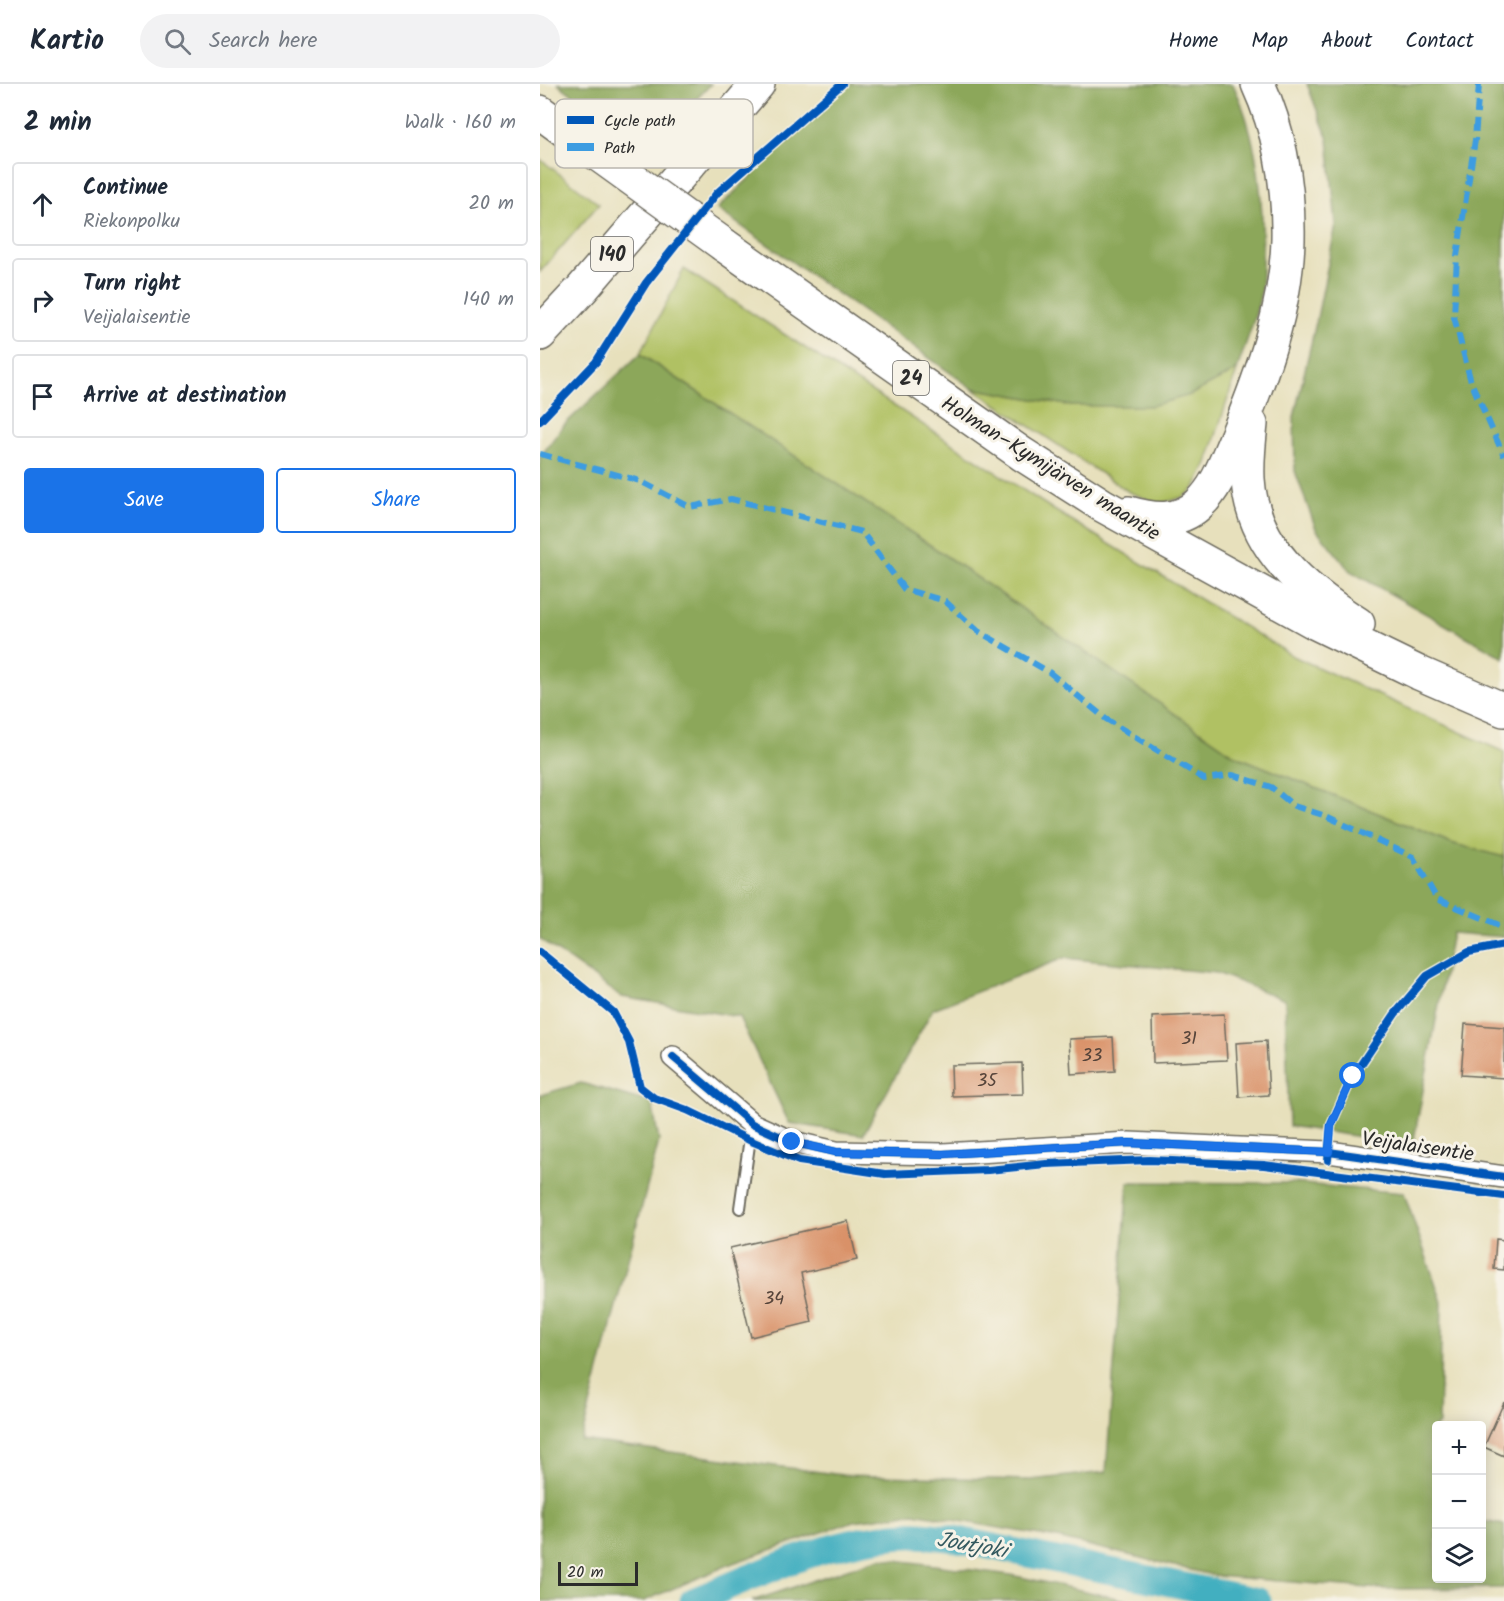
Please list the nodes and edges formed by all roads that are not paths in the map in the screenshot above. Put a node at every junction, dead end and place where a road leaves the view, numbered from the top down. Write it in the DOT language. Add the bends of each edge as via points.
graph roads {
  1 [pos="758,84"];
  2 [pos="774,84"];
  3 [pos="1258,84"];
  4 [pos="745,99"];
  5 [pos="753,105"];
  6 [pos="540,112"];
  7 [pos="555,123"];
  8 [pos="617,168"];
  9 [pos="686,168"];
  10 [pos="688,168"];
  11 [pos="677,179"];
  12 [pos="542,332"];
  13 [pos="1255,392"];
  14 [pos="1102,505"];
  15 [pos="1491,705"];
  16 [pos="674,1057"];
  17 [pos="752,1124"];
  18 [pos="1504,1177"];
  19 [pos="740,1208"];
  1 -- 4 [label="main road, 140"];
  2 -- 5 [label="main road, 140"];
  3 -- 13 [label="main road" via="1277,139 1286,185 1288,238 1286,284"];
  6 -- 7 [label="main road, Holman–Kymijärven maantie / 24, bridge"];
  8 -- 14 [label="main road, Holman–Kymijärven maantie / 24, bridge" via="946,403"];
  9 -- 11 [label="main road, 140"];
  10 -- 11 [label="main road, 140"];
  11 -- 12 [label="main road, 140"];
  13 -- 14 [label="main road" via="1226,462 1198,506 1181,516 1163,519"];
  13 -- 15 [label="main road" via="1248,480 1253,510 1276,556 1324,602"];
  14 -- 15 [label="main road, Holman–Kymijärven maantie / 24" via="1316,623"];
  16 -- 17 [label="street, Veijalaisentie"];
  17 -- 18 [label="street, Veijalaisentie" via="792,1142 836,1152 943,1154 1129,1143 1329,1152"];
  17 -- 19 [label="lane"];
}
